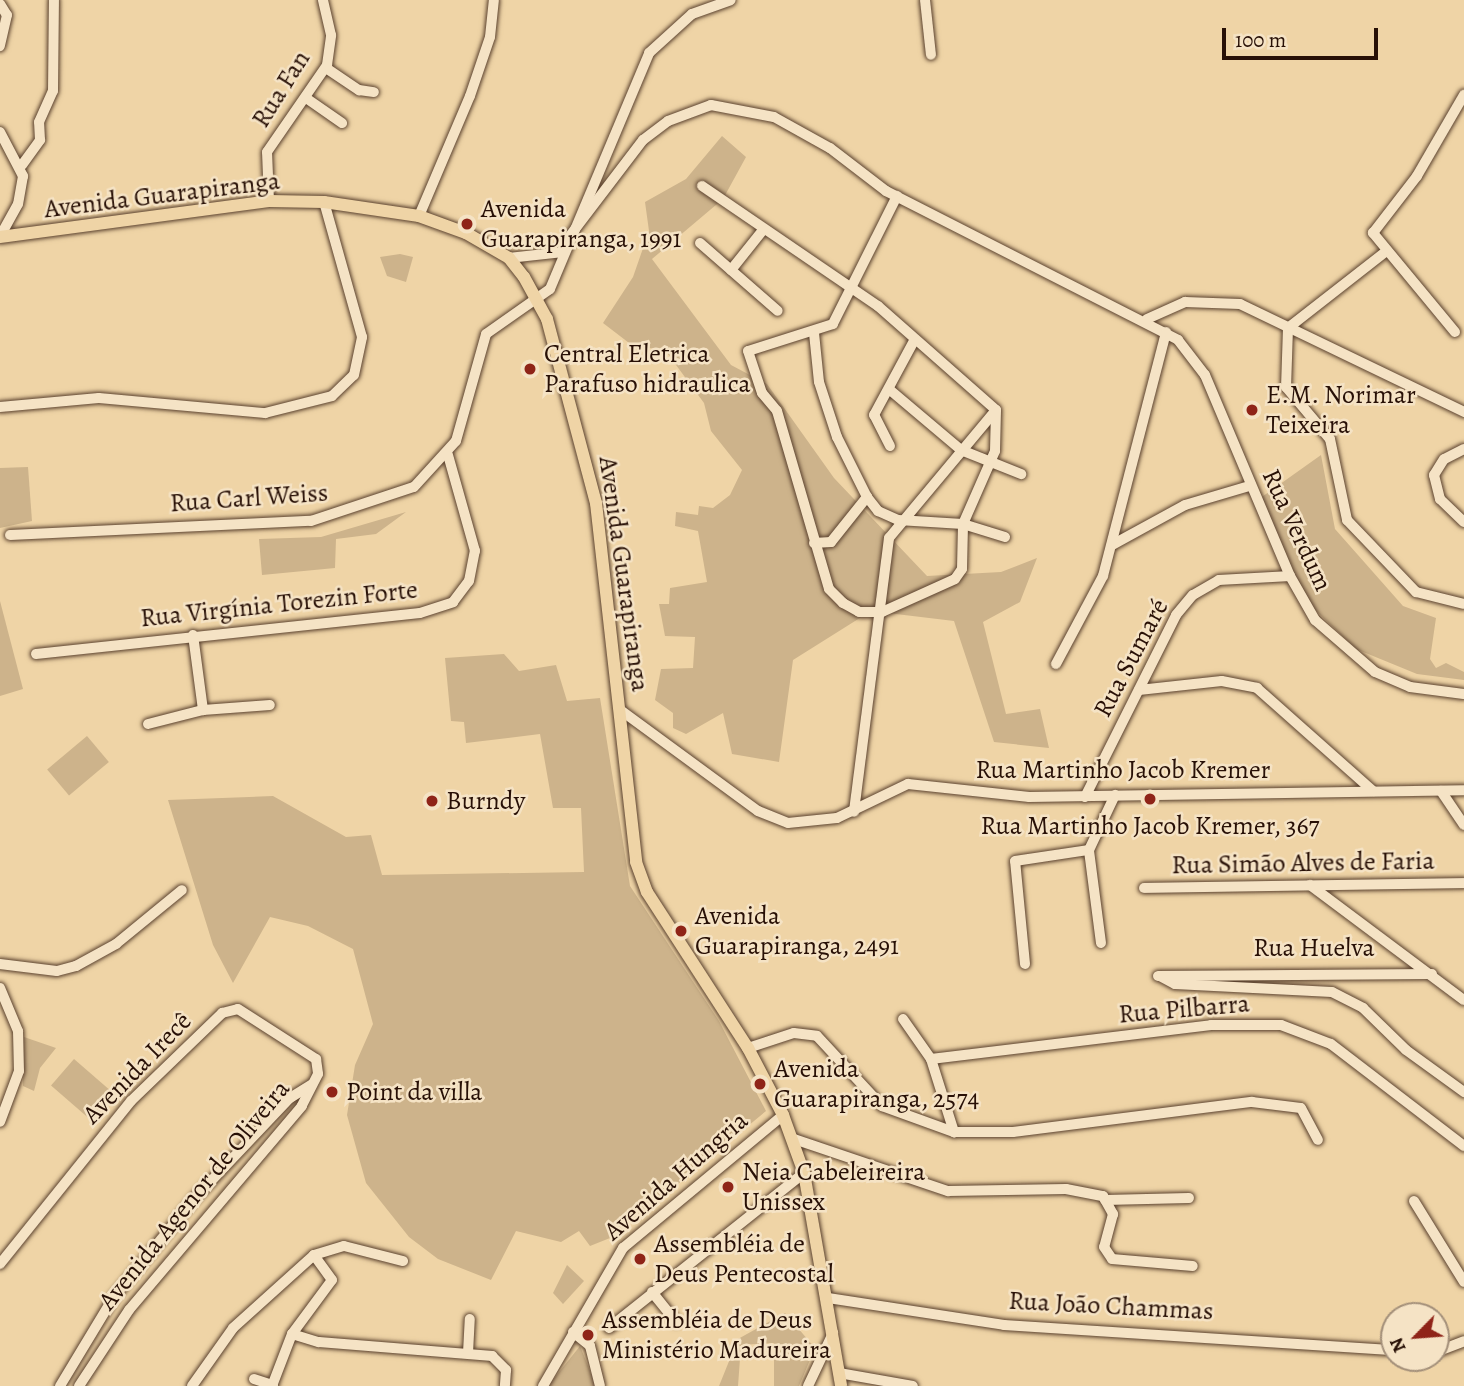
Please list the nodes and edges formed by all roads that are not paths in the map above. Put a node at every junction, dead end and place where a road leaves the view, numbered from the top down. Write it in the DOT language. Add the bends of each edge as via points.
graph roads {
  1 [pos="54,0"];
  2 [pos="323,0"];
  3 [pos="494,0"];
  4 [pos="731,0"];
  5 [pos="925,0"];
  6 [pos="0,4"];
  7 [pos="0,46"];
  8 [pos="931,55"];
  9 [pos="326,68"];
  10 [pos="374,92"];
  11 [pos="1464,95"];
  12 [pos="306,98"];
  13 [pos="342,123"];
  14 [pos="0,132"];
  15 [pos="22,165"];
  16 [pos="702,186"];
  17 [pos="897,196"];
  18 [pos="268,201"];
  19 [pos="324,202"];
  20 [pos="419,216"];
  21 [pos="763,230"];
  22 [pos="0,237"];
  23 [pos="569,237"];
  24 [pos="700,243"];
  25 [pos="563,252"];
  26 [pos="1384,253"];
  27 [pos="509,258"];
  28 [pos="731,271"];
  29 [pos="849,291"];
  30 [pos="540,300"];
  31 [pos="778,312"];
  32 [pos="1147,319"];
  33 [pos="1288,328"];
  34 [pos="1166,332"];
  35 [pos="1455,332"];
  36 [pos="814,333"];
  37 [pos="915,339"];
  38 [pos="890,390"];
  39 [pos="0,407"];
  40 [pos="996,410"];
  41 [pos="1464,412"];
  42 [pos="890,446"];
  43 [pos="1464,449"];
  44 [pos="961,450"];
  45 [pos="448,456"];
  46 [pos="991,462"];
  47 [pos="1021,474"];
  48 [pos="1249,486"];
  49 [pos="867,496"];
  50 [pos="898,520"];
  51 [pos="1464,522"];
  52 [pos="963,524"];
  53 [pos="10,535"];
  54 [pos="1005,537"];
  55 [pos="814,543"];
  56 [pos="1112,545"];
  57 [pos="1290,576"];
  58 [pos="1464,604"];
  59 [pos="882,612"];
  60 [pos="192,635"];
  61 [pos="36,654"];
  62 [pos="1056,664"];
  63 [pos="1139,690"];
  64 [pos="1464,694"];
  65 [pos="270,705"];
  66 [pos="619,709"];
  67 [pos="202,710"];
  68 [pos="148,724"];
  69 [pos="1464,790"];
  70 [pos="1373,791"];
  71 [pos="1441,791"];
  72 [pos="1115,795"];
  73 [pos="1085,797"];
  74 [pos="854,813"];
  75 [pos="1464,825"];
  76 [pos="1090,850"];
  77 [pos="1464,883"];
  78 [pos="1310,886"];
  79 [pos="1144,888"];
  80 [pos="182,890"];
  81 [pos="1101,943"];
  82 [pos="0,964"];
  83 [pos="1025,964"];
  84 [pos="1432,974"];
  85 [pos="0,988"];
  86 [pos="1464,1000"];
  87 [pos="903,1019"];
  88 [pos="748,1048"];
  89 [pos="932,1059"];
  90 [pos="312,1084"];
  91 [pos="1464,1092"];
  92 [pos="783,1115"];
  93 [pos="0,1122"];
  94 [pos="954,1132"];
  95 [pos="791,1138"];
  96 [pos="1318,1140"];
  97 [pos="1460,1142"];
  98 [pos="804,1174"];
  99 [pos="1189,1198"];
  100 [pos="1105,1199"];
  101 [pos="1414,1201"];
  102 [pos="314,1255"];
  103 [pos="403,1261"];
  104 [pos="0,1264"];
  105 [pos="1193,1266"];
  106 [pos="1464,1282"];
  107 [pos="652,1292"];
  108 [pos="828,1298"];
  109 [pos="470,1319"];
  110 [pos="676,1322"];
  111 [pos="609,1328"];
  112 [pos="573,1332"];
  113 [pos="833,1333"];
  114 [pos="292,1334"];
  115 [pos="1380,1349"];
  116 [pos="468,1353"];
  117 [pos="254,1379"];
  118 [pos="840,1380"];
  119 [pos="60,1386"];
  120 [pos="79,1386"];
  121 [pos="192,1386"];
  122 [pos="273,1386"];
  123 [pos="505,1386"];
  124 [pos="543,1386"];
  125 [pos="600,1386"];
  126 [pos="808,1386"];
  127 [pos="913,1386"];
  1 -- 15 [label="street" via="53,91 39,122 40,140"];
  2 -- 9 [label="street, Rua Fan" via="331,35"];
  3 -- 20 [label="street" via="490,37 470,96"];
  4 -- 23 [label="street" via="692,14 649,52"];
  5 -- 8 [label="street"];
  6 -- 7 [label="street" via="7,15"];
  9 -- 10 [label="street" via="359,90"];
  9 -- 12 [label="street, Rua Fan"];
  11 -- 26 [label="street" via="1417,176 1373,229"];
  12 -- 13 [label="street"];
  12 -- 18 [label="street, Rua Fan" via="267,152"];
  14 -- 15 [label="street"];
  15 -- 22 [label="street" via="19,204"];
  16 -- 21 [label="street"];
  17 -- 23 [label="street, Rua Verdum" via="774,117 711,105 668,121 643,140"];
  17 -- 29 [label="street"];
  17 -- 32 [label="street, Rua Verdum"];
  18 -- 19 [label="main road, Avenida Guarapiranga"];
  18 -- 22 [label="main road, Avenida Guarapiranga"];
  19 -- 20 [label="main road, Avenida Guarapiranga"];
  19 -- 39 [label="street" via="362,337 354,375 332,396 265,413 99,398"];
  20 -- 27 [label="main road, Avenida Guarapiranga"];
  21 -- 28 [label="street"];
  21 -- 29 [label="street"];
  23 -- 25 [label="street"];
  24 -- 28 [label="street"];
  25 -- 27 [label="street"];
  25 -- 30 [label="street"];
  26 -- 33 [label="street"];
  26 -- 35 [label="street"];
  27 -- 30 [label="main road, Avenida Guarapiranga"];
  28 -- 31 [label="street"];
  29 -- 36 [label="street" via="833,324"];
  29 -- 37 [label="street"];
  30 -- 45 [label="street" via="501,319 486,334"];
  30 -- 66 [label="main road, Avenida Guarapiranga" via="573,402 596,503"];
  32 -- 33 [label="street" via="1185,302 1217,299"];
  32 -- 34 [label="street, Rua Verdum"];
  33 -- 41 [label="street"];
  33 -- 58 [label="street" via="1286,387 1331,439 1347,520 1416,592"];
  34 -- 48 [label="street, Rua Verdum" via="1188,349 1205,375"];
  34 -- 56 [label="street"];
  36 -- 49 [label="street" via="833,426"];
  36 -- 55 [label="street" via="767,340 748,351 762,393 777,411"];
  37 -- 38 [label="street"];
  37 -- 40 [label="street"];
  38 -- 42 [label="street" via="874,415"];
  38 -- 44 [label="street"];
  40 -- 44 [label="street"];
  40 -- 46 [label="street"];
  43 -- 51 [label="street" via="1444,458 1434,475 1440,499"];
  44 -- 46 [label="street"];
  44 -- 50 [label="street"];
  45 -- 53 [label="street, Rua Carl Weiss" via="395,496 311,522"];
  45 -- 60 [label="street, Rua Virgínia Torezin Forte" via="475,551 469,581 453,602 420,613"];
  46 -- 47 [label="street"];
  46 -- 52 [label="street"];
  48 -- 56 [label="street" via="1185,505"];
  48 -- 57 [label="street, Rua Verdum"];
  49 -- 50 [label="street" via="878,511"];
  49 -- 55 [label="street" via="831,542"];
  50 -- 52 [label="street"];
  50 -- 59 [label="street" via="889,538"];
  52 -- 54 [label="street"];
  52 -- 59 [label="street" via="962,569 955,579"];
  55 -- 59 [label="street" via="829,589 859,612"];
  56 -- 62 [label="street"];
  57 -- 63 [label="street, Rua Sumaré" via="1219,580 1193,595"];
  57 -- 64 [label="street, Rua Verdum" via="1332,640 1375,672 1410,687"];
  59 -- 74 [label="street"];
  60 -- 61 [label="street, Rua Virgínia Torezin Forte"];
  60 -- 67 [label="street"];
  63 -- 70 [label="street" via="1222,681 1257,688"];
  63 -- 73 [label="street, Rua Sumaré"];
  65 -- 67 [label="street"];
  66 -- 74 [label="street, Rua Martinho Jacob Kremer" via="774,819 816,824"];
  66 -- 88 [label="main road, Avenida Guarapiranga" via="641,878"];
  67 -- 68 [label="street"];
  69 -- 71 [label="street, Rua Martinho Jacob Kremer"];
  70 -- 71 [label="street, Rua Martinho Jacob Kremer"];
  70 -- 72 [label="street, Rua Martinho Jacob Kremer"];
  71 -- 75 [label="street"];
  72 -- 73 [label="street, Rua Martinho Jacob Kremer"];
  72 -- 76 [label="street"];
  73 -- 74 [label="street, Rua Martinho Jacob Kremer" via="975,796 908,784"];
  76 -- 81 [label="street"];
  76 -- 83 [label="street" via="1015,861"];
  77 -- 78 [label="street, Rua Simão Alves de Faria"];
  78 -- 79 [label="street, Rua Simão Alves de Faria"];
  78 -- 84 [label="street"];
  80 -- 82 [label="street" via="116,943 76,966 57,971"];
  84 -- 86 [label="street"];
  84 -- 91 [label="street, Rua Huelva" via="1158,976 1175,984 1332,992 1363,1008 1406,1051"];
  85 -- 93 [label="street" via="19,1044 15,1090"];
  87 -- 89 [label="street"];
  88 -- 92 [label="main road, Avenida Guarapiranga"];
  88 -- 94 [label="street" via="794,1033 817,1036 882,1106"];
  89 -- 94 [label="street"];
  89 -- 97 [label="street, Rua Pilbarra" via="1211,1025 1281,1025 1331,1044"];
  90 -- 104 [label="street, Avenida Irecê" via="316,1059 276,1028 228,1009 131,1101"];
  90 -- 119 [label="street, Avenida Agenor de Oliveira" via="290,1098 186,1209 113,1298"];
  90 -- 120 [label="street, Avenida Agenor de Oliveira" via="286,1127 129,1310"];
  92 -- 95 [label="main road, Avenida Guarapiranga"];
  92 -- 112 [label="street, Avenida Hungria" via="636,1234"];
  94 -- 96 [label="street" via="1013,1132 1252,1102 1301,1108"];
  95 -- 98 [label="main road, Avenida Guarapiranga"];
  95 -- 100 [label="street" via="948,1191 1066,1189"];
  98 -- 107 [label="street"];
  98 -- 108 [label="main road, Avenida Guarapiranga"];
  99 -- 100 [label="street"];
  100 -- 105 [label="street" via="1113,1214 1104,1247 1112,1259"];
  101 -- 106 [label="street"];
  102 -- 103 [label="street" via="344,1246"];
  102 -- 114 [label="street" via="332,1280"];
  102 -- 121 [label="street" via="233,1328"];
  107 -- 110 [label="street"];
  107 -- 111 [label="street"];
  108 -- 113 [label="main road, Avenida Guarapiranga"];
  108 -- 115 [label="street, Rua João Chammas" via="1004,1325"];
  109 -- 116 [label="street"];
  112 -- 124 [label="street, Avenida Hungria"];
  112 -- 125 [label="street" via="590,1346"];
  113 -- 118 [label="main road, Avenida Guarapiranga"];
  113 -- 126 [label="street"];
  114 -- 116 [label="street" via="319,1342"];
  114 -- 122 [label="street"];
  116 -- 123 [label="street" via="499,1359"];
  117 -- 122 [label="street"];
  118 -- 127 [label="street"];
}
